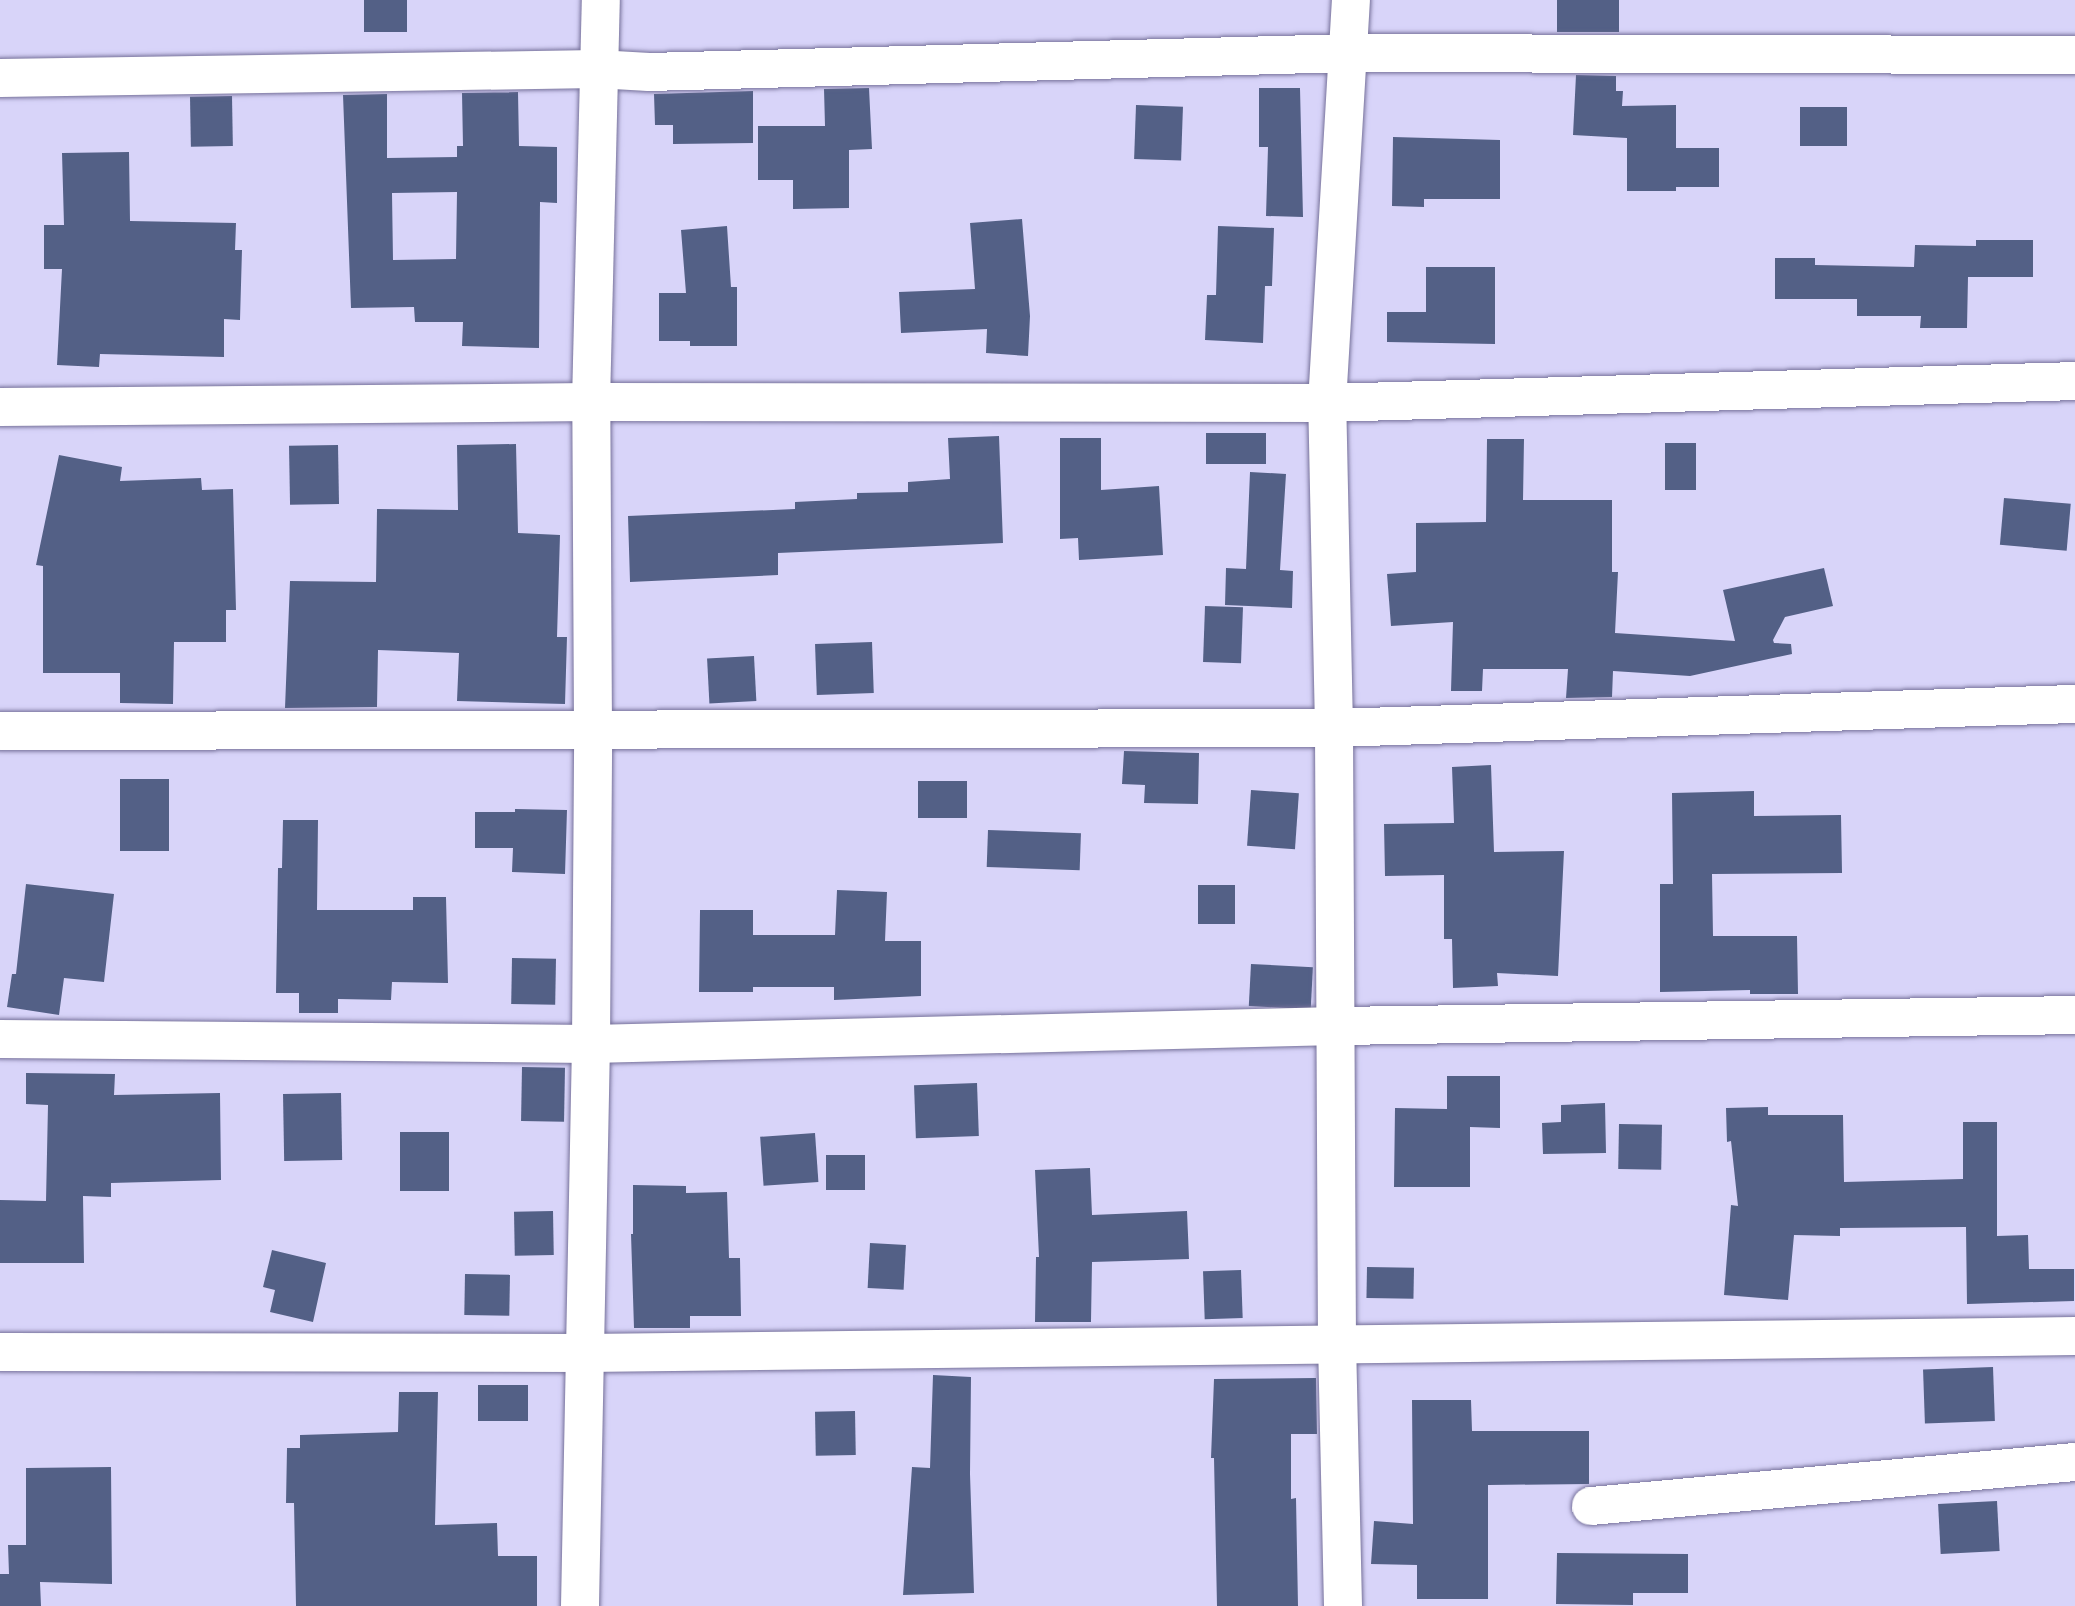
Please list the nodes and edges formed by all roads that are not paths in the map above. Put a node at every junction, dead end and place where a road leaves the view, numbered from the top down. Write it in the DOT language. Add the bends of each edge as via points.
graph roads {
  1 [pos="601,0"];
  2 [pos="1351,0"];
  3 [pos="1349,54"];
  4 [pos="2075,55"];
  5 [pos="597,69"];
  6 [pos="0,78"];
  7 [pos="2075,380"];
  8 [pos="591,402"];
  9 [pos="1327,403"];
  10 [pos="0,407"];
  11 [pos="2075,704"];
  12 [pos="1334,728"];
  13 [pos="593,730"];
  14 [pos="0,731"];
  15 [pos="2075,1015"];
  16 [pos="1337,1026"];
  17 [pos="0,1039"];
  18 [pos="591,1044"];
  19 [pos="2075,1336"];
  20 [pos="1337,1345"];
  21 [pos="0,1352"];
  22 [pos="585,1353"];
  23 [pos="2075,1462"];
  24 [pos="1591,1506"];
  25 [pos="580,1606"];
  26 [pos="1343,1606"];
  1 -- 5 [label="street"];
  2 -- 3 [label="street"];
  3 -- 4 [label="street"];
  3 -- 5 [label="street" via="649,72"];
  3 -- 9 [label="street"];
  5 -- 6 [label="street"];
  5 -- 8 [label="street"];
  7 -- 9 [label="street"];
  8 -- 9 [label="street"];
  8 -- 10 [label="street"];
  8 -- 13 [label="street"];
  9 -- 12 [label="street"];
  11 -- 12 [label="street"];
  12 -- 13 [label="street"];
  12 -- 16 [label="street"];
  13 -- 14 [label="street"];
  13 -- 18 [label="street"];
  15 -- 16 [label="street"];
  16 -- 18 [label="street"];
  16 -- 20 [label="street"];
  17 -- 18 [label="street"];
  18 -- 22 [label="street"];
  19 -- 20 [label="street"];
  20 -- 22 [label="street"];
  20 -- 26 [label="street"];
  21 -- 22 [label="street"];
  22 -- 25 [label="street"];
  23 -- 24 [label="street"];
}
